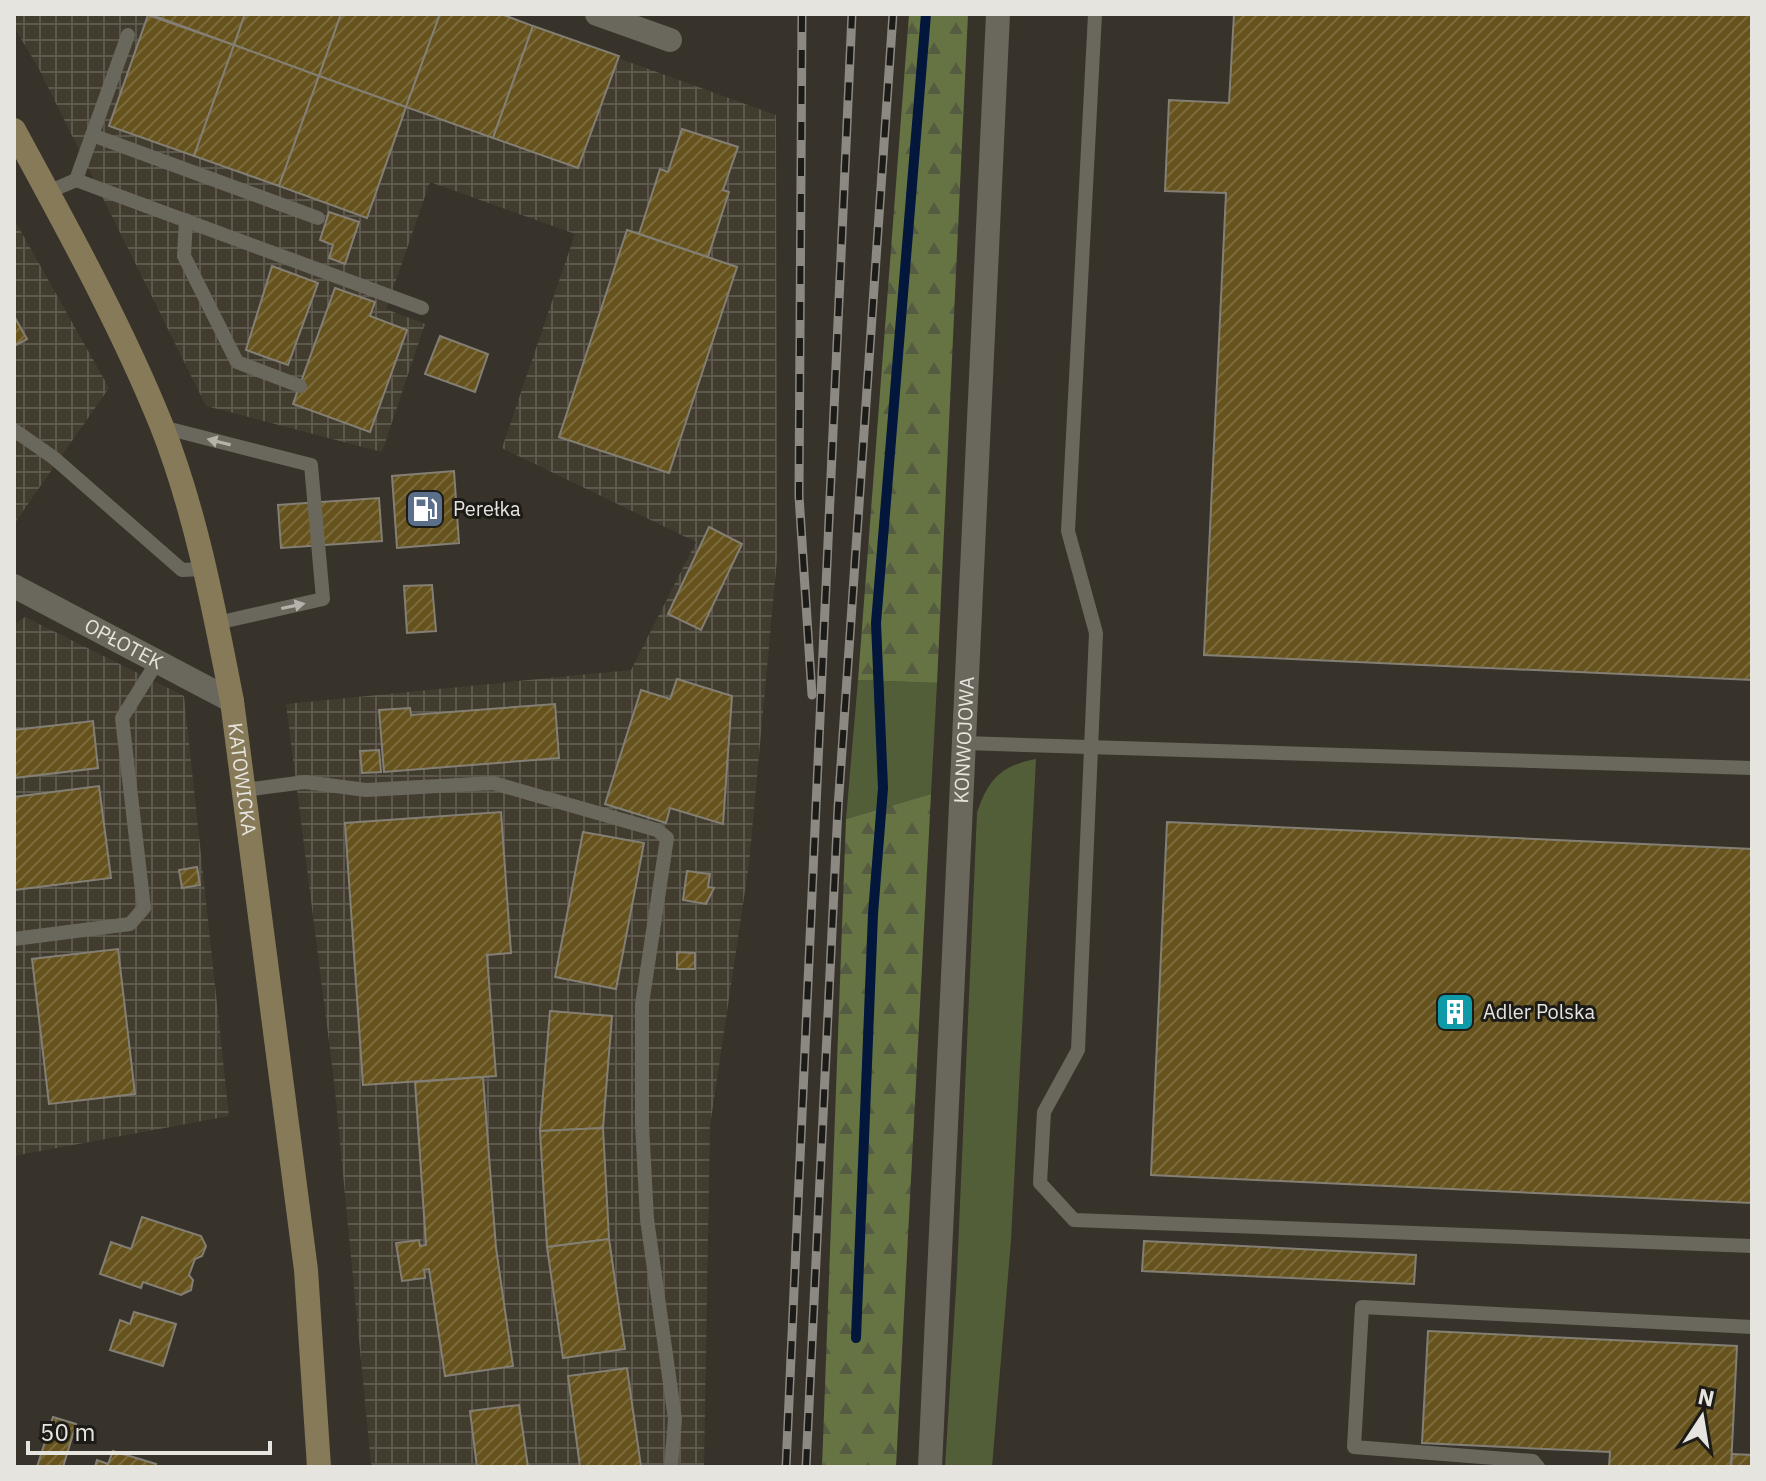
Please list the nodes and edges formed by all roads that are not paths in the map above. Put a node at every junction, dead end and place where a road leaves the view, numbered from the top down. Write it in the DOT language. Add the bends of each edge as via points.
graph roads {
  1 [pos="597,14"];
  2 [pos="998,14"];
  3 [pos="1095,14"];
  4 [pos="128,35"];
  5 [pos="670,40"];
  6 [pos="14,130"];
  7 [pos="92,135"];
  8 [pos="76,180"];
  9 [pos="48,192"];
  10 [pos="318,218"];
  11 [pos="186,220"];
  12 [pos="422,308"];
  13 [pos="300,386"];
  14 [pos="162,427"];
  15 [pos="14,430"];
  16 [pos="203,569"];
  17 [pos="14,586"];
  18 [pos="217,623"];
  19 [pos="157,662"];
  20 [pos="232,701"];
  21 [pos="964,743"];
  22 [pos="1089,749"];
  23 [pos="1752,768"];
  24 [pos="244,790"];
  25 [pos="14,939"];
  26 [pos="1752,1246"];
  27 [pos="1752,1327"];
  28 [pos="319,1467"];
  29 [pos="671,1467"];
  30 [pos="930,1467"];
  31 [pos="1538,1467"];
  1 -- 5 [label="street"];
  2 -- 21 [label="street, KONWOJOWA"];
  3 -- 22 [label="lane" via="1068,531 1096,633"];
  4 -- 7 [label="lane"];
  6 -- 9 [label="street, KATOWICKA"];
  7 -- 8 [label="lane"];
  7 -- 10 [label="lane"];
  8 -- 9 [label="lane"];
  8 -- 11 [label="lane"];
  9 -- 14 [label="street, KATOWICKA"];
  11 -- 12 [label="lane"];
  11 -- 13 [label="lane" via="184,256 237,362"];
  14 -- 16 [label="street, KATOWICKA"];
  18 -- 14 [label="lane, one-way" via="323,599 311,465"];
  15 -- 16 [label="lane" via="54,458 182,570"];
  16 -- 18 [label="street, KATOWICKA"];
  17 -- 19 [label="street, OPŁOTEK"];
  18 -- 20 [label="street, KATOWICKA"];
  19 -- 20 [label="street, OPŁOTEK"];
  19 -- 25 [label="lane" via="122,718 144,908 130,924"];
  20 -- 24 [label="street, KATOWICKA"];
  21 -- 22 [label="lane"];
  21 -- 30 [label="street, KONWOJOWA"];
  22 -- 23 [label="lane"];
  22 -- 26 [label="lane" via="1078,1050 1044,1112 1040,1183 1074,1220"];
  24 -- 28 [label="street, KATOWICKA" via="306,1270"];
  24 -- 29 [label="lane" via="305,782 366,790 493,783 657,830 667,838 642,1004 642,1124 647,1219 675,1419"];
  27 -- 31 [label="lane" via="1362,1307 1354,1447 1533,1461"];
}
